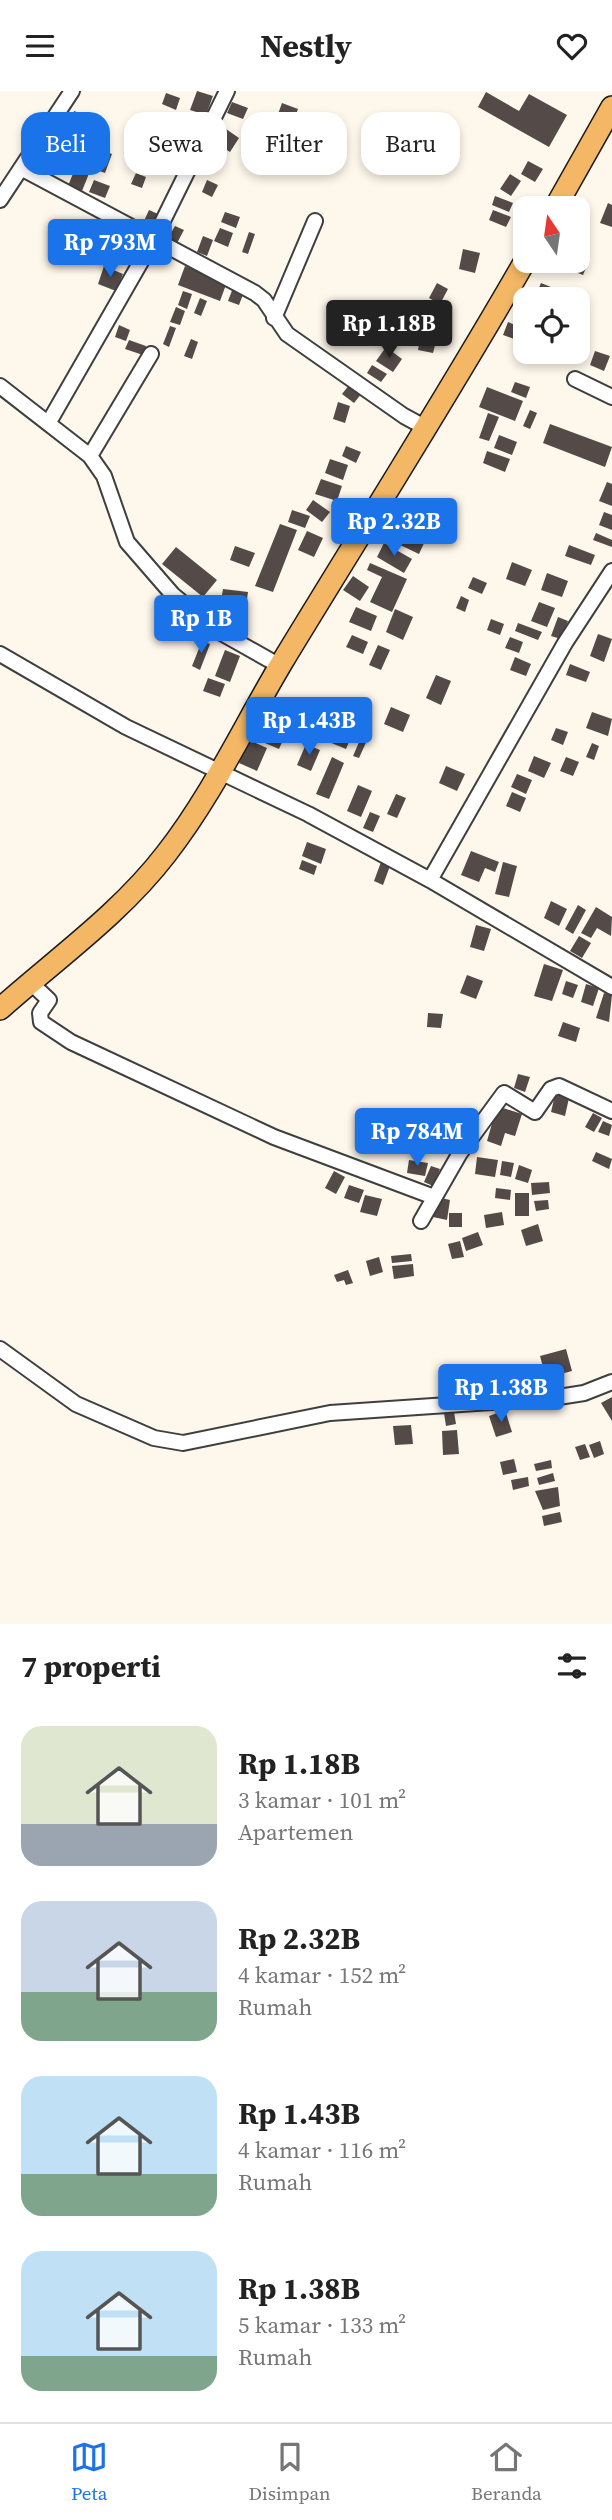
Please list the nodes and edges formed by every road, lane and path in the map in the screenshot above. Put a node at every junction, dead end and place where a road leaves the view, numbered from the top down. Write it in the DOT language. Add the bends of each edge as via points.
graph roads {
  1 [pos="72,91"];
  2 [pos="227,91"];
  3 [pos="612,107"];
  4 [pos="58,112"];
  5 [pos="21,169"];
  6 [pos="32,175"];
  7 [pos="562,196"];
  8 [pos="0,200"];
  9 [pos="315,221"];
  10 [pos="154,239"];
  11 [pos="518,273"];
  12 [pos="274,318"];
  13 [pos="151,354"];
  14 [pos="575,379"];
  15 [pos="0,386"];
  16 [pos="612,397"];
  17 [pos="50,422"];
  18 [pos="428,429"];
  19 [pos="90,456"];
  20 [pos="612,571"];
  21 [pos="0,654"];
  22 [pos="280,666"];
  23 [pos="222,772"];
  24 [pos="430,880"];
  25 [pos="30,982"];
  26 [pos="612,988"];
  27 [pos="0,1009"];
  28 [pos="612,1111"];
  29 [pos="434,1196"];
  30 [pos="421,1221"];
  31 [pos="0,1349"];
  32 [pos="612,1383"];
  1 -- 4 [label="street"];
  2 -- 10 [label="street"];
  3 -- 7 [label="main road"];
  5 -- 8 [label="street"];
  6 -- 10 [label="street"];
  9 -- 12 [label="street"];
  10 -- 12 [label="street" via="255,293"];
  10 -- 17 [label="street"];
  11 -- 18 [label="main road"];
  12 -- 18 [label="street" via="287,334"];
  13 -- 19 [label="street"];
  14 -- 16 [label="street"];
  15 -- 17 [label="street"];
  17 -- 19 [label="street"];
  18 -- 22 [label="main road"];
  19 -- 22 [label="street" via="104,477 118,523 135,554 199,618"];
  20 -- 24 [label="street" via="565,643"];
  21 -- 23 [label="street" via="127,727"];
  22 -- 23 [label="main road"];
  23 -- 24 [label="street"];
  23 -- 25 [label="main road" via="140,884"];
  24 -- 26 [label="street"];
  25 -- 27 [label="main road"];
  25 -- 29 [label="street" via="50,1002 40,1013 41,1022 71,1042 274,1137"];
  28 -- 29 [label="street" via="559,1086 551,1089 535,1112 504,1093"];
  29 -- 30 [label="street"];
  31 -- 32 [label="street" via="76,1403 154,1438 183,1443 330,1413 552,1398"];
}
